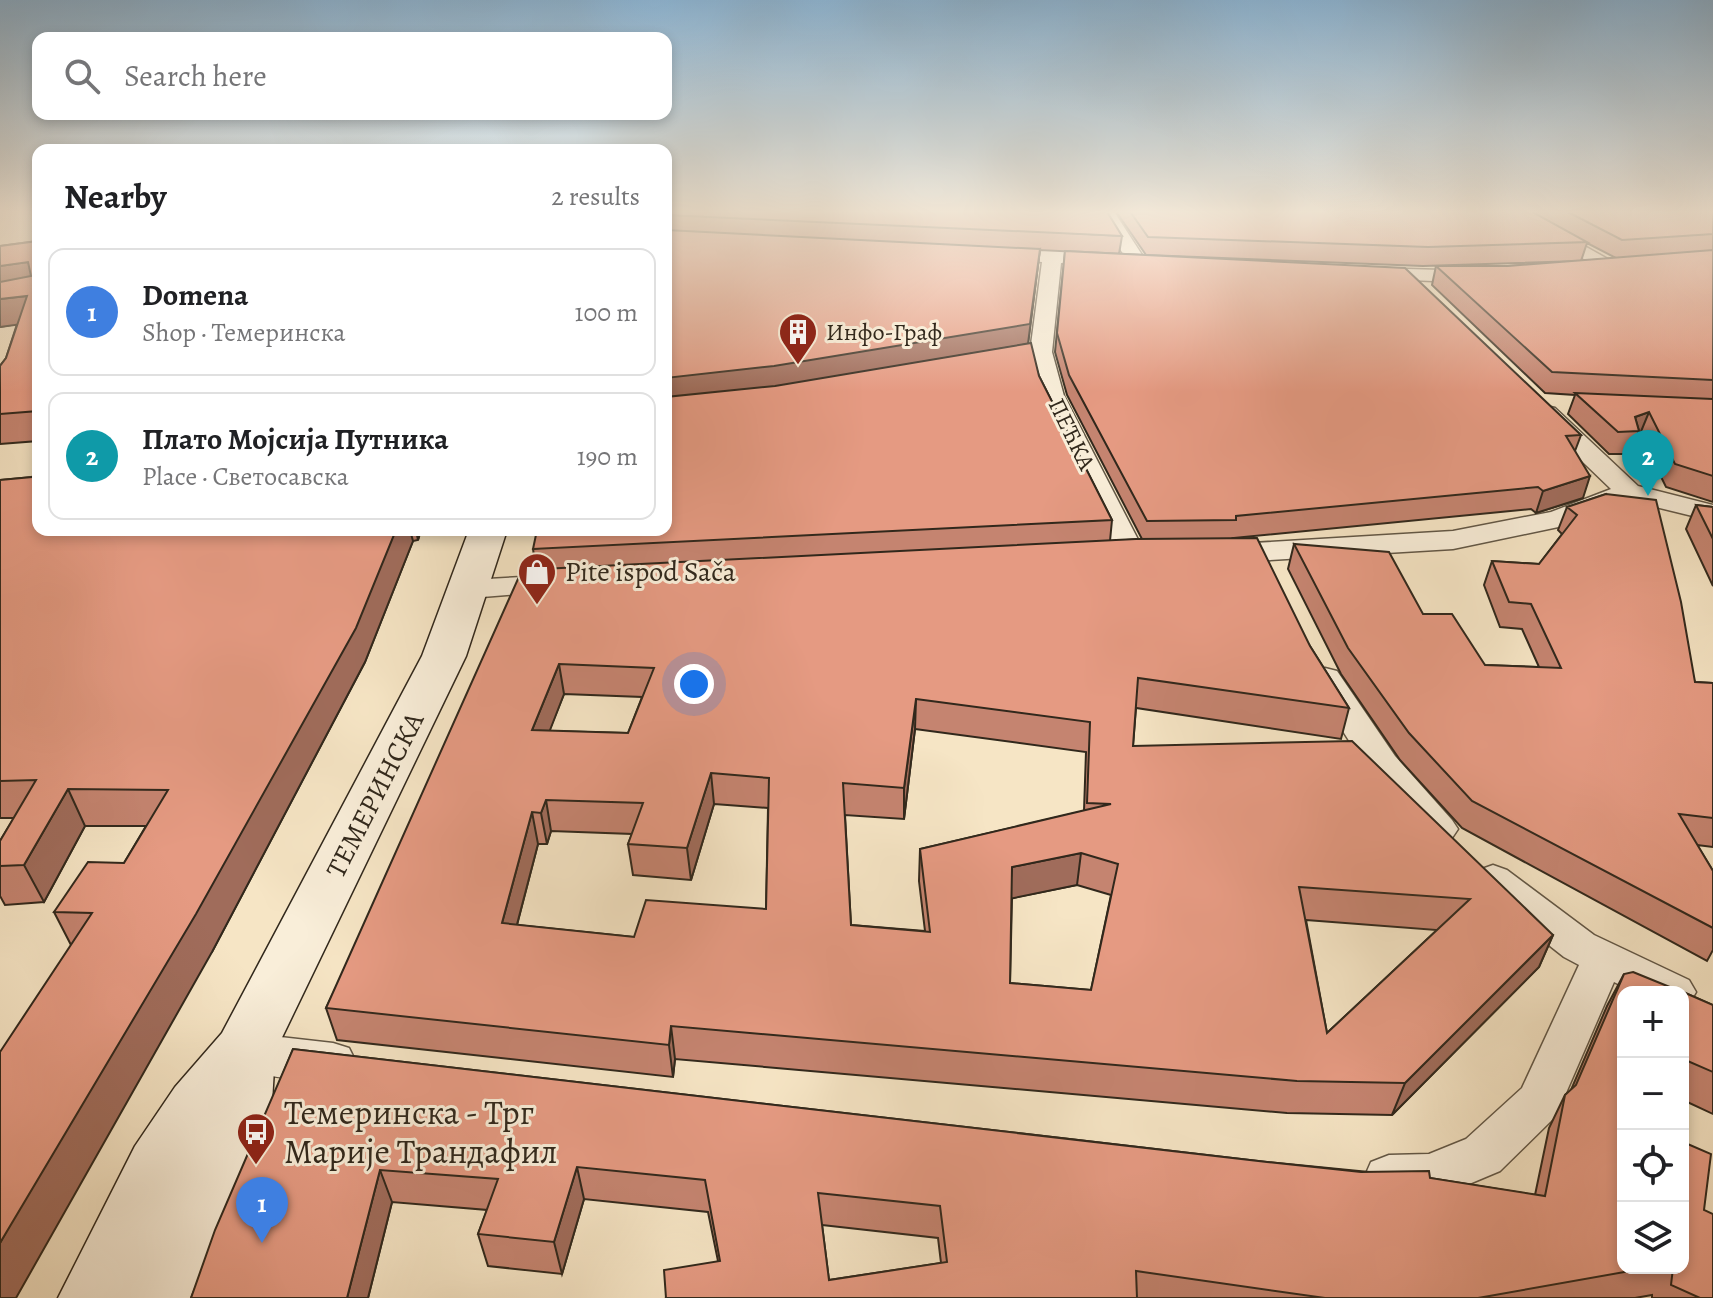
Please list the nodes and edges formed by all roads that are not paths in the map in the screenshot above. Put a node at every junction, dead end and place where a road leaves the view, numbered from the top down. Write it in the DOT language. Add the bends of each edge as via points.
graph roads {
  1 [pos="1050,271"];
  2 [pos="1353,273"];
  3 [pos="1407,276"];
  4 [pos="1494,276"];
  5 [pos="1436,303"];
  6 [pos="1041,352"];
  7 [pos="1014,356"];
  8 [pos="1575,404"];
  9 [pos="1629,492"];
  10 [pos="1713,513"];
  11 [pos="486,536"];
  12 [pos="1190,554"];
  13 [pos="1102,557"];
  14 [pos="584,583"];
  15 [pos="470,589"];
  16 [pos="1311,650"];
  17 [pos="1603,959"];
  18 [pos="1661,986"];
  19 [pos="1689,999"];
  20 [pos="1713,1010"];
  21 [pos="244,1052"];
  22 [pos="381,1067"];
  23 [pos="1349,1178"];
  24 [pos="95,1298"];
  25 [pos="168,1298"];
  1 -- 6 [label="street, ПЕЋКА"];
  2 -- 3 [label="street"];
  3 -- 4 [label="street"];
  3 -- 5 [label="street"];
  6 -- 7 [label="street"];
  6 -- 13 [label="street, ПЕЋКА" via="1058,413 1146,555"];
  8 -- 9 [label="street" via="1529,398"];
  9 -- 10 [label="street"];
  9 -- 12 [label="street" via="1558,519 1270,567"];
  11 -- 15 [label="main road, ТЕМЕРИНСКА"];
  14 -- 15 [label="street"];
  15 -- 21 [label="main road, ТЕМЕРИНСКА" via="444,656"];
  16 -- 17 [label="street" via="1331,691 1382,764 1463,854 1531,913"];
  17 -- 18 [label="street"];
  17 -- 23 [label="street" via="1539,1102 1483,1155 1431,1177"];
  19 -- 20 [label="street"];
  21 -- 22 [label="street"];
  21 -- 24 [label="main road, ТЕМЕРИНСКА" via="178,1133"];
  21 -- 25 [label="main road, ТЕМЕРИНСКА" via="238,1119"];
}
